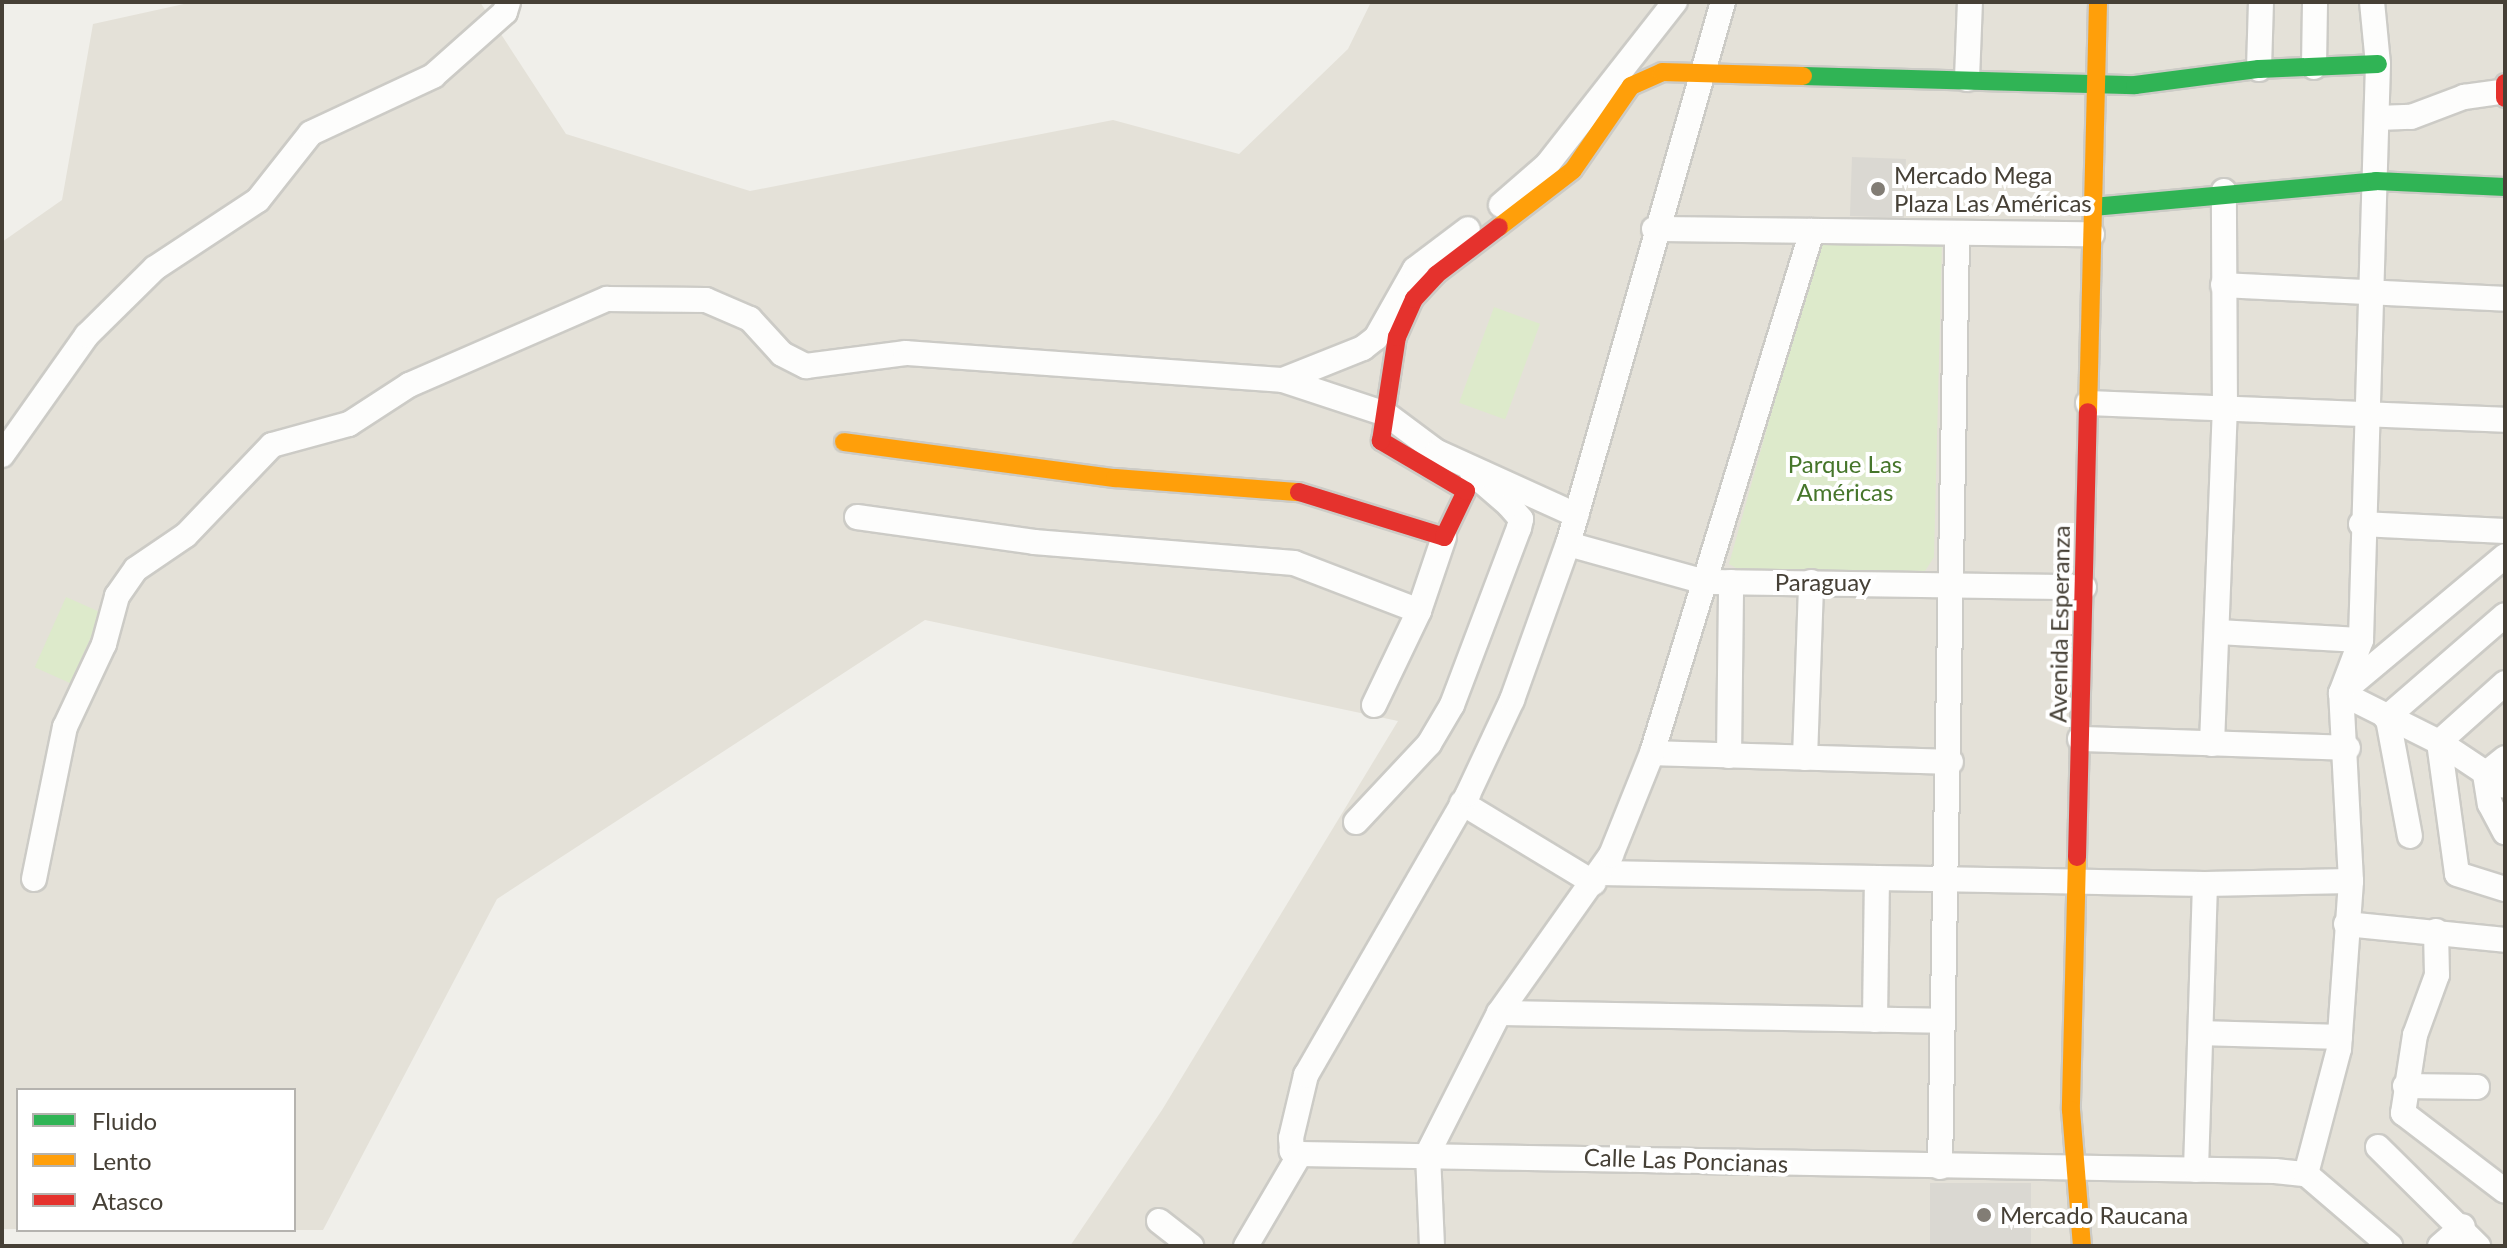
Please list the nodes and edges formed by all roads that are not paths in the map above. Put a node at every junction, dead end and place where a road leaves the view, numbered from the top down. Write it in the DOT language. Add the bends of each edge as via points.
graph roads {
  1 [pos="508,2"];
  2 [pos="1675,2"];
  3 [pos="1723,2"];
  4 [pos="1970,2"];
  5 [pos="2098,2"];
  6 [pos="2261,2"];
  7 [pos="2315,2"];
  8 [pos="2372,2"];
  9 [pos="2378,64"];
  10 [pos="2314,67"];
  11 [pos="2259,69"];
  12 [pos="1700,75"];
  13 [pos="1967,79"];
  14 [pos="2097,81"];
  15 [pos="2504,91"];
  16 [pos="2377,118"];
  17 [pos="2376,181"];
  18 [pos="2505,187"];
  19 [pos="2224,191"];
  20 [pos="2093,207"];
  21 [pos="1654,229"];
  22 [pos="1812,231"];
  23 [pos="2092,234"];
  24 [pos="1957,236"];
  25 [pos="2223,285"];
  26 [pos="2369,294"];
  27 [pos="2505,299"];
  28 [pos="1283,380"];
  29 [pos="2088,403"];
  30 [pos="2225,411"];
  31 [pos="1386,414"];
  32 [pos="2364,414"];
  33 [pos="2505,420"];
  34 [pos="844,442"];
  35 [pos="2,455"];
  36 [pos="1464,466"];
  37 [pos="1576,515"];
  38 [pos="857,517"];
  39 [pos="2361,524"];
  40 [pos="2505,531"];
  41 [pos="1444,537"];
  42 [pos="1568,544"];
  43 [pos="2505,556"];
  44 [pos="1705,582"];
  45 [pos="1731,582"];
  46 [pos="1811,582"];
  47 [pos="1952,582"];
  48 [pos="2084,587"];
  49 [pos="1419,611"];
  50 [pos="2505,615"];
  51 [pos="2217,632"];
  52 [pos="2361,640"];
  53 [pos="2505,683"];
  54 [pos="2341,693"];
  55 [pos="1374,705"];
  56 [pos="2387,719"];
  57 [pos="2080,739"];
  58 [pos="2439,742"];
  59 [pos="2212,744"];
  60 [pos="2348,748"];
  61 [pos="1652,753"];
  62 [pos="1729,756"];
  63 [pos="1805,758"];
  64 [pos="2505,758"];
  65 [pos="1951,762"];
  66 [pos="2495,780"];
  67 [pos="1462,803"];
  68 [pos="1356,822"];
  69 [pos="2505,832"];
  70 [pos="2410,836"];
  71 [pos="1597,878"];
  72 [pos="1877,878"];
  73 [pos="34,879"];
  74 [pos="1945,880"];
  75 [pos="2077,881"];
  76 [pos="2351,881"];
  77 [pos="2205,884"];
  78 [pos="2505,889"];
  79 [pos="2346,924"];
  80 [pos="2436,931"];
  81 [pos="2505,940"];
  82 [pos="1499,1013"];
  83 [pos="1875,1020"];
  84 [pos="1943,1021"];
  85 [pos="2201,1033"];
  86 [pos="2340,1037"];
  87 [pos="2405,1086"];
  88 [pos="2477,1087"];
  89 [pos="2378,1147"];
  90 [pos="1428,1153"];
  91 [pos="1300,1154"];
  92 [pos="1940,1167"];
  93 [pos="2072,1168"];
  94 [pos="2196,1170"];
  95 [pos="2306,1174"];
  96 [pos="2505,1191"];
  97 [pos="1159,1221"];
  98 [pos="2463,1226"];
  99 [pos="1191,1246"];
  100 [pos="1246,1246"];
  101 [pos="1432,1246"];
  102 [pos="2082,1246"];
  103 [pos="2390,1246"];
  104 [pos="2440,1246"];
  105 [pos="2478,1246"];
  1 -- 35 [label="street" via="505,12 433,76 311,133 258,200 155,268 87,335"];
  2 -- 28 [label="street" via="1547,165 1415,269 1376,338"];
  3 -- 12 [label="street"];
  4 -- 13 [label="street"];
  5 -- 14 [label="street, Avenida Esperanza"];
  6 -- 11 [label="street"];
  7 -- 10 [label="street"];
  8 -- 9 [label="street"];
  9 -- 10 [label="street"];
  9 -- 16 [label="street"];
  10 -- 11 [label="street"];
  11 -- 14 [label="street" via="2135,85"];
  12 -- 13 [label="street"];
  12 -- 21 [label="street"];
  12 -- 31 [label="street" via="1662,72 1631,86 1573,170 1436,275 1414,299 1397,337"];
  13 -- 14 [label="street"];
  14 -- 20 [label="street, Avenida Esperanza"];
  15 -- 16 [label="street" via="2464,97 2411,117"];
  16 -- 17 [label="street"];
  17 -- 18 [label="street"];
  17 -- 19 [label="street"];
  17 -- 26 [label="street"];
  19 -- 20 [label="street"];
  19 -- 25 [label="street"];
  20 -- 23 [label="street, Avenida Esperanza"];
  21 -- 22 [label="street"];
  21 -- 37 [label="street"];
  22 -- 24 [label="street"];
  22 -- 44 [label="street"];
  23 -- 24 [label="street"];
  23 -- 29 [label="street, Avenida Esperanza"];
  24 -- 47 [label="street"];
  25 -- 26 [label="street"];
  25 -- 30 [label="street"];
  26 -- 27 [label="street"];
  26 -- 32 [label="street"];
  28 -- 31 [label="street"];
  28 -- 73 [label="street" via="906,353 806,366 782,354 750,319 706,300 607,299 409,385 349,424 272,445 186,535 136,569 124,582 65,727"];
  29 -- 30 [label="street"];
  29 -- 48 [label="street, Avenida Esperanza"];
  30 -- 32 [label="street"];
  30 -- 51 [label="street"];
  31 -- 36 [label="street"];
  31 -- 41 [label="street" via="1383,446 1466,491"];
  32 -- 33 [label="street"];
  32 -- 39 [label="street"];
  34 -- 41 [label="street" via="1115,478 1305,492"];
  36 -- 37 [label="street"];
  36 -- 68 [label="street" via="1509,505 1521,519 1519,528 1452,705 1429,744"];
  37 -- 42 [label="street"];
  38 -- 49 [label="street" via="1034,542 1294,563"];
  39 -- 40 [label="street"];
  39 -- 52 [label="street"];
  41 -- 49 [label="street"];
  42 -- 44 [label="street, Paraguay"];
  42 -- 67 [label="street" via="1512,700"];
  43 -- 54 [label="street"];
  44 -- 45 [label="street, Paraguay"];
  44 -- 61 [label="street"];
  45 -- 46 [label="street, Paraguay"];
  45 -- 62 [label="street"];
  46 -- 47 [label="street, Paraguay"];
  46 -- 63 [label="street"];
  47 -- 48 [label="street, Paraguay"];
  47 -- 65 [label="street"];
  48 -- 57 [label="street, Avenida Esperanza"];
  49 -- 55 [label="street"];
  50 -- 56 [label="street"];
  51 -- 52 [label="street"];
  51 -- 59 [label="street"];
  52 -- 54 [label="street"];
  53 -- 58 [label="street"];
  54 -- 56 [label="street"];
  54 -- 60 [label="street"];
  56 -- 58 [label="street"];
  56 -- 70 [label="street"];
  57 -- 59 [label="street"];
  57 -- 75 [label="street, Avenida Esperanza"];
  58 -- 66 [label="street"];
  58 -- 78 [label="street" via="2457,874"];
  59 -- 60 [label="street"];
  60 -- 76 [label="street"];
  61 -- 62 [label="street"];
  61 -- 71 [label="street"];
  62 -- 63 [label="street"];
  63 -- 65 [label="street"];
  64 -- 66 [label="street"];
  65 -- 74 [label="street"];
  66 -- 69 [label="street" via="2490,804"];
  67 -- 71 [label="street"];
  67 -- 91 [label="street" via="1306,1075 1291,1138 1292,1151"];
  71 -- 72 [label="street"];
  71 -- 82 [label="street"];
  72 -- 74 [label="street"];
  72 -- 83 [label="street"];
  74 -- 75 [label="street"];
  74 -- 84 [label="street"];
  75 -- 77 [label="street"];
  75 -- 93 [label="street, Avenida Esperanza"];
  76 -- 77 [label="street"];
  76 -- 79 [label="street"];
  77 -- 85 [label="street"];
  79 -- 80 [label="street"];
  79 -- 86 [label="street"];
  80 -- 81 [label="street"];
  80 -- 87 [label="street" via="2437,975"];
  82 -- 83 [label="street"];
  82 -- 90 [label="street"];
  83 -- 84 [label="street"];
  84 -- 92 [label="street"];
  85 -- 86 [label="street"];
  85 -- 94 [label="street"];
  86 -- 95 [label="street"];
  87 -- 88 [label="street"];
  87 -- 96 [label="street" via="2403,1113 2412,1125"];
  89 -- 98 [label="street"];
  90 -- 91 [label="street, Calle Las Poncianas"];
  90 -- 92 [label="street, Calle Las Poncianas"];
  90 -- 101 [label="street"];
  91 -- 100 [label="street"];
  92 -- 93 [label="street, Calle Las Poncianas"];
  93 -- 94 [label="street, Calle Las Poncianas"];
  93 -- 102 [label="street, Avenida Esperanza"];
  94 -- 95 [label="street, Calle Las Poncianas"];
  95 -- 103 [label="street"];
  97 -- 99 [label="street"];
  98 -- 104 [label="street"];
  98 -- 105 [label="street"];
}
